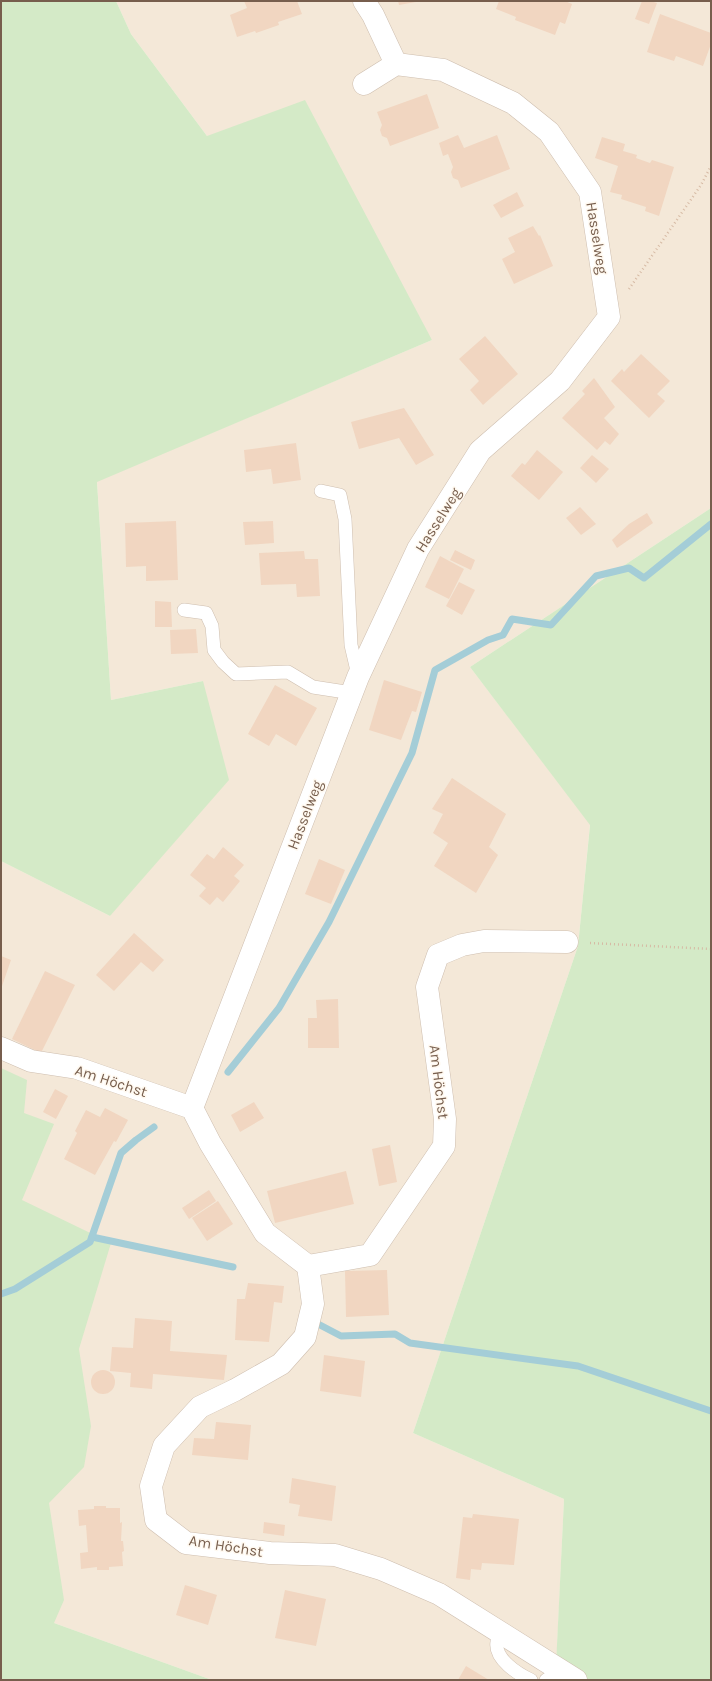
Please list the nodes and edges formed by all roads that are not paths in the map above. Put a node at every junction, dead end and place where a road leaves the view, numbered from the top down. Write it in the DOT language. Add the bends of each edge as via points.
graph roads {
  1 [pos="364,1"];
  2 [pos="396,64"];
  3 [pos="364,84"];
  4 [pos="321,491"];
  5 [pos="184,610"];
  6 [pos="355,685"];
  7 [pos="567,942"];
  8 [pos="1,1048"];
  9 [pos="192,1108"];
  10 [pos="308,1266"];
  11 [pos="501,1633"];
  12 [pos="560,1676"];
  13 [pos="530,1680"];
  1 -- 2 [label="street" via="373,14"];
  2 -- 3 [label="street"];
  2 -- 6 [label="street, Hasselweg" via="443,70 513,103 549,132 590,192 609,317 560,381 480,451 418,549"];
  4 -- 6 [label="lane" via="340,495 345,519"];
  5 -- 6 [label="lane" via="206,614 212,626 214,650 236,674 288,672 313,687"];
  6 -- 9 [label="street, Hasselweg"];
  7 -- 10 [label="street, Am Höchst" via="484,941 462,945 438,955 427,987 444,1119 444,1146 370,1255"];
  8 -- 9 [label="street, Am Höchst" via="31,1061 77,1068"];
  9 -- 10 [label="street" via="210,1143 265,1233"];
  10 -- 11 [label="street, Am Höchst" via="313,1304 305,1337 281,1364 200,1407 164,1446 152,1486 156,1520 186,1543 270,1553 335,1555 381,1569 439,1594"];
  11 -- 12 [label="street, Am Höchst"];
  11 -- 13 [label="lane" via="497,1642 499,1653 517,1674"];
}
